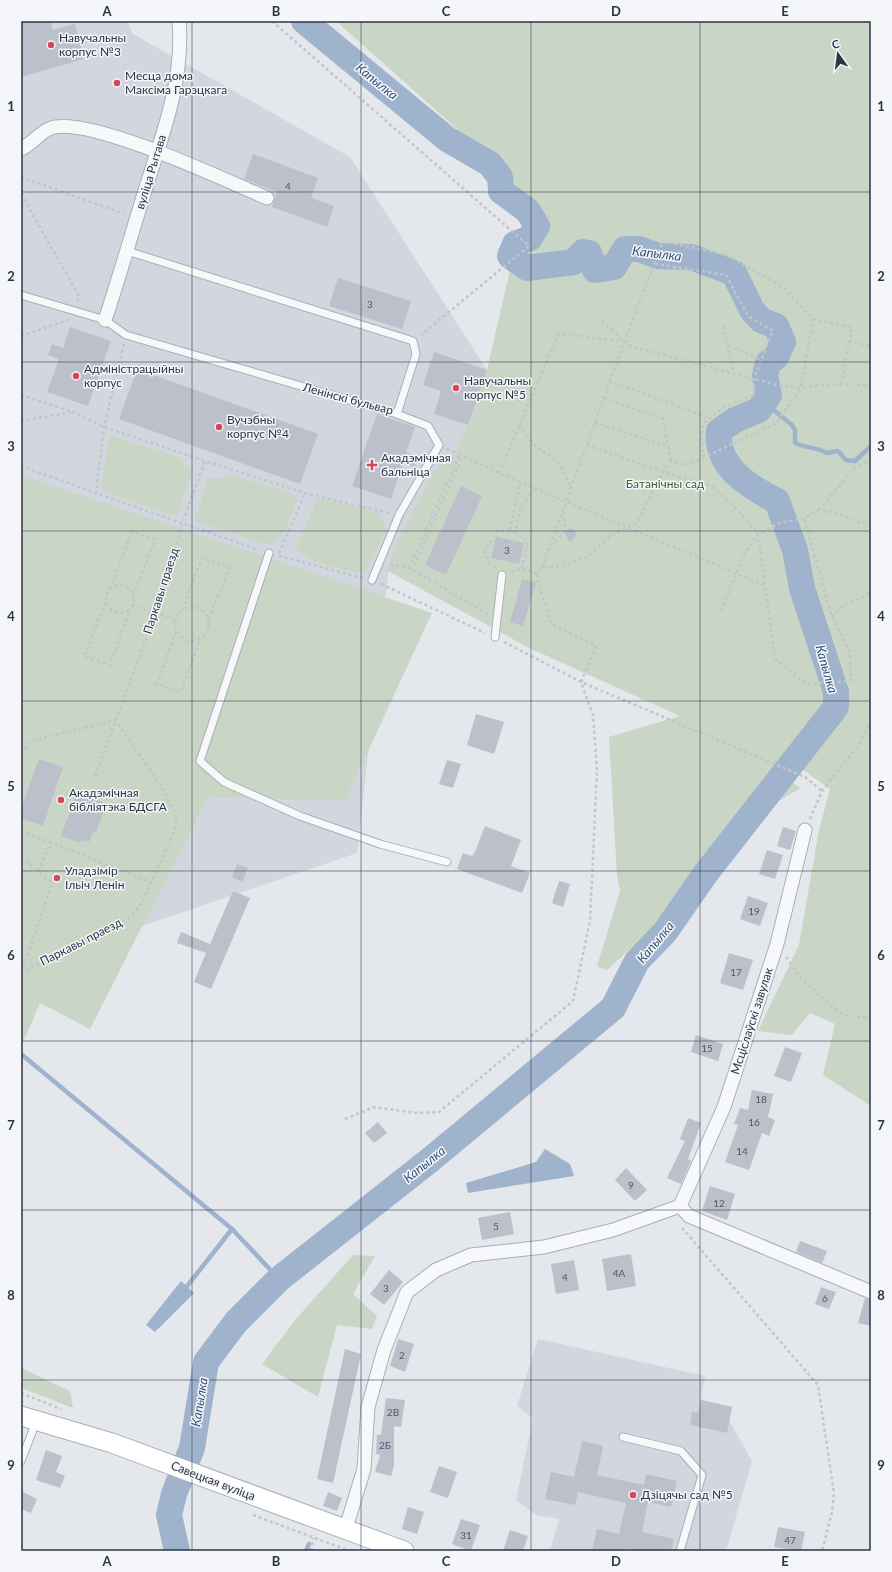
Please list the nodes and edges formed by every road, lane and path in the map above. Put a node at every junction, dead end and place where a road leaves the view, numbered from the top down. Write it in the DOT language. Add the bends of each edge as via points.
graph roads {
  1 [pos="179,21"];
  2 [pos="272,21"];
  3 [pos="21,149"];
  4 [pos="157,152"];
  5 [pos="21,177"];
  6 [pos="21,194"];
  7 [pos="267,198"];
  8 [pos="137,219"];
  9 [pos="127,251"];
  10 [pos="655,264"];
  11 [pos="21,295"];
  12 [pos="75,312"];
  13 [pos="813,319"];
  14 [pos="105,320"];
  15 [pos="602,321"];
  16 [pos="723,326"];
  17 [pos="126,335"];
  18 [pos="21,336"];
  19 [pos="413,341"];
  20 [pos="849,341"];
  21 [pos="624,342"];
  22 [pos="729,346"];
  23 [pos="871,347"];
  24 [pos="761,360"];
  25 [pos="734,373"];
  26 [pos="754,378"];
  27 [pos="610,381"];
  28 [pos="841,384"];
  29 [pos="871,386"];
  30 [pos="801,388"];
  31 [pos="21,395"];
  32 [pos="604,398"];
  33 [pos="73,412"];
  34 [pos="397,414"];
  35 [pos="710,418"];
  36 [pos="21,421"];
  37 [pos="595,422"];
  38 [pos="519,425"];
  39 [pos="104,427"];
  40 [pos="439,445"];
  41 [pos="586,445"];
  42 [pos="669,447"];
  43 [pos="704,456"];
  44 [pos="460,457"];
  45 [pos="871,459"];
  46 [pos="205,461"];
  47 [pos="671,461"];
  48 [pos="21,466"];
  49 [pos="663,472"];
  50 [pos="498,473"];
  51 [pos="520,482"];
  52 [pos="571,488"];
  53 [pos="535,489"];
  54 [pos="96,493"];
  55 [pos="305,493"];
  56 [pos="566,502"];
  57 [pos="563,510"];
  58 [pos="818,510"];
  59 [pos="399,515"];
  60 [pos="804,518"];
  61 [pos="871,523"];
  62 [pos="182,524"];
  63 [pos="629,527"];
  64 [pos="510,530"];
  65 [pos="515,532"];
  66 [pos="758,534"];
  67 [pos="550,545"];
  68 [pos="269,553"];
  69 [pos="278,556"];
  70 [pos="380,561"];
  71 [pos="409,568"];
  72 [pos="522,568"];
  73 [pos="542,568"];
  74 [pos="412,571"];
  75 [pos="536,573"];
  76 [pos="738,574"];
  77 [pos="502,575"];
  78 [pos="372,580"];
  79 [pos="766,586"];
  80 [pos="110,589"];
  81 [pos="871,589"];
  82 [pos="133,596"];
  83 [pos="106,602"];
  84 [pos="132,605"];
  85 [pos="130,609"];
  86 [pos="182,610"];
  87 [pos="721,611"];
  88 [pos="156,612"];
  89 [pos="832,617"];
  90 [pos="497,619"];
  91 [pos="176,620"];
  92 [pos="208,620"];
  93 [pos="176,631"];
  94 [pos="495,637"];
  95 [pos="200,639"];
  96 [pos="581,682"];
  97 [pos="115,720"];
  98 [pos="871,722"];
  99 [pos="21,754"];
  100 [pos="95,776"];
  101 [pos="822,791"];
  102 [pos="805,830"];
  103 [pos="21,832"];
  104 [pos="52,843"];
  105 [pos="21,857"];
  106 [pos="447,862"];
  107 [pos="38,871"];
  108 [pos="152,882"];
  109 [pos="777,944"];
  110 [pos="21,972"];
  111 [pos="871,1018"];
  112 [pos="345,1119"];
  113 [pos="680,1206"];
  114 [pos="666,1210"];
  115 [pos="871,1292"];
  116 [pos="29,1419"];
  117 [pos="623,1437"];
  118 [pos="21,1461"];
  119 [pos="249,1513"];
  120 [pos="313,1538"];
  121 [pos="343,1544"];
  122 [pos="311,1551"];
  123 [pos="350,1551"];
  124 [pos="404,1551"];
  125 [pos="680,1551"];
  126 [pos="822,1551"];
  1 -- 4 [label="street, вуліца Рытава" via="179,64"];
  2 -- 19 [label="path" via="529,246"];
  3 -- 4 [label="street" via="50,128 62,126 101,133"];
  4 -- 7 [label="street"];
  4 -- 8 [label="street, вуліца Рытава"];
  5 -- 8 [label="path"];
  6 -- 12 [label="path" via="79,296"];
  8 -- 9 [label="street, вуліца Рытава"];
  9 -- 14 [label="street, вуліца Рытава"];
  9 -- 19 [label="lane"];
  10 -- 13 [label="path" via="664,241 727,254 783,287"];
  10 -- 21 [label="path"];
  10 -- 24 [label="path" via="726,275 748,316 774,331"];
  11 -- 12 [label="lane"];
  12 -- 14 [label="lane"];
  12 -- 18 [label="path" via="67,320"];
  13 -- 20 [label="path" via="852,327"];
  13 -- 30 [label="path"];
  14 -- 17 [label="lane, Ленінскі бульвар"];
  15 -- 21 [label="path"];
  16 -- 22 [label="path"];
  17 -- 34 [label="lane, Ленінскі бульвар"];
  17 -- 39 [label="path"];
  19 -- 34 [label="lane, Ленінскі бульвар" via="416,354"];
  20 -- 23 [label="path"];
  20 -- 28 [label="path"];
  21 -- 25 [label="path" via="630,346"];
  21 -- 27 [label="path"];
  21 -- 38 [label="path" via="559,333"];
  22 -- 24 [label="path"];
  22 -- 25 [label="path"];
  24 -- 26 [label="path"];
  25 -- 26 [label="path"];
  26 -- 30 [label="path"];
  26 -- 35 [label="path" via="754,395 722,408"];
  27 -- 32 [label="path"];
  27 -- 35 [label="path"];
  28 -- 29 [label="path"];
  28 -- 30 [label="path"];
  30 -- 43 [label="path" via="776,423"];
  31 -- 33 [label="path"];
  32 -- 37 [label="path"];
  32 -- 42 [label="path" via="663,419"];
  33 -- 36 [label="path"];
  33 -- 39 [label="path"];
  34 -- 40 [label="lane" via="428,426"];
  35 -- 43 [label="path" via="703,424 701,439"];
  37 -- 41 [label="path"];
  37 -- 42 [label="path"];
  38 -- 50 [label="path"];
  38 -- 52 [label="path" via="535,446 557,460"];
  39 -- 46 [label="path"];
  39 -- 54 [label="path"];
  40 -- 44 [label="path"];
  40 -- 59 [label="lane"];
  41 -- 49 [label="path"];
  41 -- 52 [label="path"];
  42 -- 47 [label="path"];
  43 -- 47 [label="path" via="688,465"];
  44 -- 50 [label="path"];
  44 -- 71 [label="path"];
  44 -- 74 [label="path"];
  45 -- 58 [label="path" via="854,468"];
  46 -- 55 [label="path"];
  46 -- 62 [label="path, Паркавы праезд"];
  47 -- 49 [label="path"];
  48 -- 54 [label="path"];
  49 -- 63 [label="path" via="637,523"];
  49 -- 66 [label="path" via="710,485 738,510"];
  50 -- 51 [label="path"];
  51 -- 53 [label="path"];
  51 -- 64 [label="path"];
  52 -- 56 [label="path"];
  53 -- 56 [label="path"];
  53 -- 65 [label="path" via="521,506"];
  54 -- 62 [label="path"];
  55 -- 59 [label="path"];
  55 -- 69 [label="path"];
  56 -- 57 [label="path"];
  56 -- 63 [label="path"];
  57 -- 67 [label="path"];
  57 -- 67 [label="path" via="566,524 560,539"];
  58 -- 60 [label="path"];
  58 -- 61 [label="path"];
  59 -- 70 [label="lane"];
  60 -- 66 [label="path" via="777,524"];
  60 -- 89 [label="path"];
  62 -- 68 [label="path"];
  62 -- 88 [label="path, Паркавы праезд"];
  63 -- 73 [label="path" via="611,535 589,556 566,565"];
  63 -- 76 [label="path"];
  64 -- 65 [label="path"];
  64 -- 77 [label="path" via="498,530 485,551 490,564 500,568"];
  65 -- 72 [label="path" via="528,541"];
  66 -- 76 [label="path" via="745,553"];
  66 -- 79 [label="path"];
  67 -- 73 [label="path"];
  68 -- 69 [label="path"];
  68 -- 106 [label="lane" via="200,761 224,782 300,816 380,844"];
  69 -- 78 [label="path"];
  70 -- 71 [label="path"];
  70 -- 78 [label="lane"];
  71 -- 74 [label="path"];
  72 -- 75 [label="path"];
  72 -- 77 [label="path"];
  73 -- 75 [label="path"];
  74 -- 90 [label="path"];
  75 -- 96 [label="path" via="551,624 596,646"];
  76 -- 79 [label="path"];
  76 -- 87 [label="path"];
  77 -- 90 [label="lane"];
  78 -- 94 [label="path"];
  79 -- 89 [label="path" via="775,659 806,684 851,681 850,653"];
  80 -- 82 [label="path" via="119,585 124,586"];
  80 -- 82 [label="path" via="132,531 155,540"];
  80 -- 83 [label="path"];
  81 -- 89 [label="path" via="867,595 843,605"];
  82 -- 84 [label="path"];
  83 -- 85 [label="path" via="110,610 118,613"];
  83 -- 85 [label="path" via="84,656 110,664"];
  84 -- 85 [label="path"];
  84 -- 88 [label="path"];
  86 -- 91 [label="path"];
  86 -- 92 [label="path" via="193,607 203,611"];
  86 -- 92 [label="path" via="202,558 230,568"];
  88 -- 91 [label="path"];
  88 -- 97 [label="path, Паркавы праезд"];
  90 -- 94 [label="lane"];
  91 -- 93 [label="path"];
  92 -- 95 [label="path" via="207,631"];
  93 -- 95 [label="path" via="184,640"];
  93 -- 95 [label="path" via="157,684 181,692"];
  94 -- 96 [label="path"];
  96 -- 101 [label="path" via="805,777"];
  96 -- 112 [label="path" via="593,715 596,770 590,921 573,1001 439,1112 416,1113 374,1107"];
  97 -- 99 [label="path" via="31,741"];
  97 -- 100 [label="path"];
  97 -- 108 [label="path, Паркавы праезд" via="162,787 177,818 174,832"];
  98 -- 101 [label="path" via="857,747"];
  101 -- 102 [label="path"];
  102 -- 109 [label="street, Мсціслаўскі завулак"];
  103 -- 104 [label="path"];
  104 -- 107 [label="path"];
  104 -- 108 [label="path"];
  105 -- 107 [label="path"];
  107 -- 110 [label="path" via="52,883"];
  108 -- 110 [label="path, Паркавы праезд" via="142,904 130,917"];
  109 -- 111 [label="path" via="801,979 843,1015"];
  109 -- 113 [label="street, Мсціслаўскі завулак" via="724,1107"];
  113 -- 114 [label="street"];
  113 -- 115 [label="street" via="689,1216"];
  114 -- 121 [label="street" via="612,1230 544,1246 471,1255 436,1270 407,1292 384,1350 368,1407 364,1469"];
  114 -- 126 [label="path" via="818,1385 834,1493"];
  116 -- 118 [label="lane"];
  116 -- 121 [label="main road, Савецкая вуліца" via="112,1443 226,1486"];
  117 -- 125 [label="lane" via="682,1451 702,1475"];
  119 -- 120 [label="path"];
  120 -- 121 [label="path"];
  120 -- 122 [label="path"];
  121 -- 123 [label="path"];
  121 -- 124 [label="main road, Савецкая вуліца"];
}
